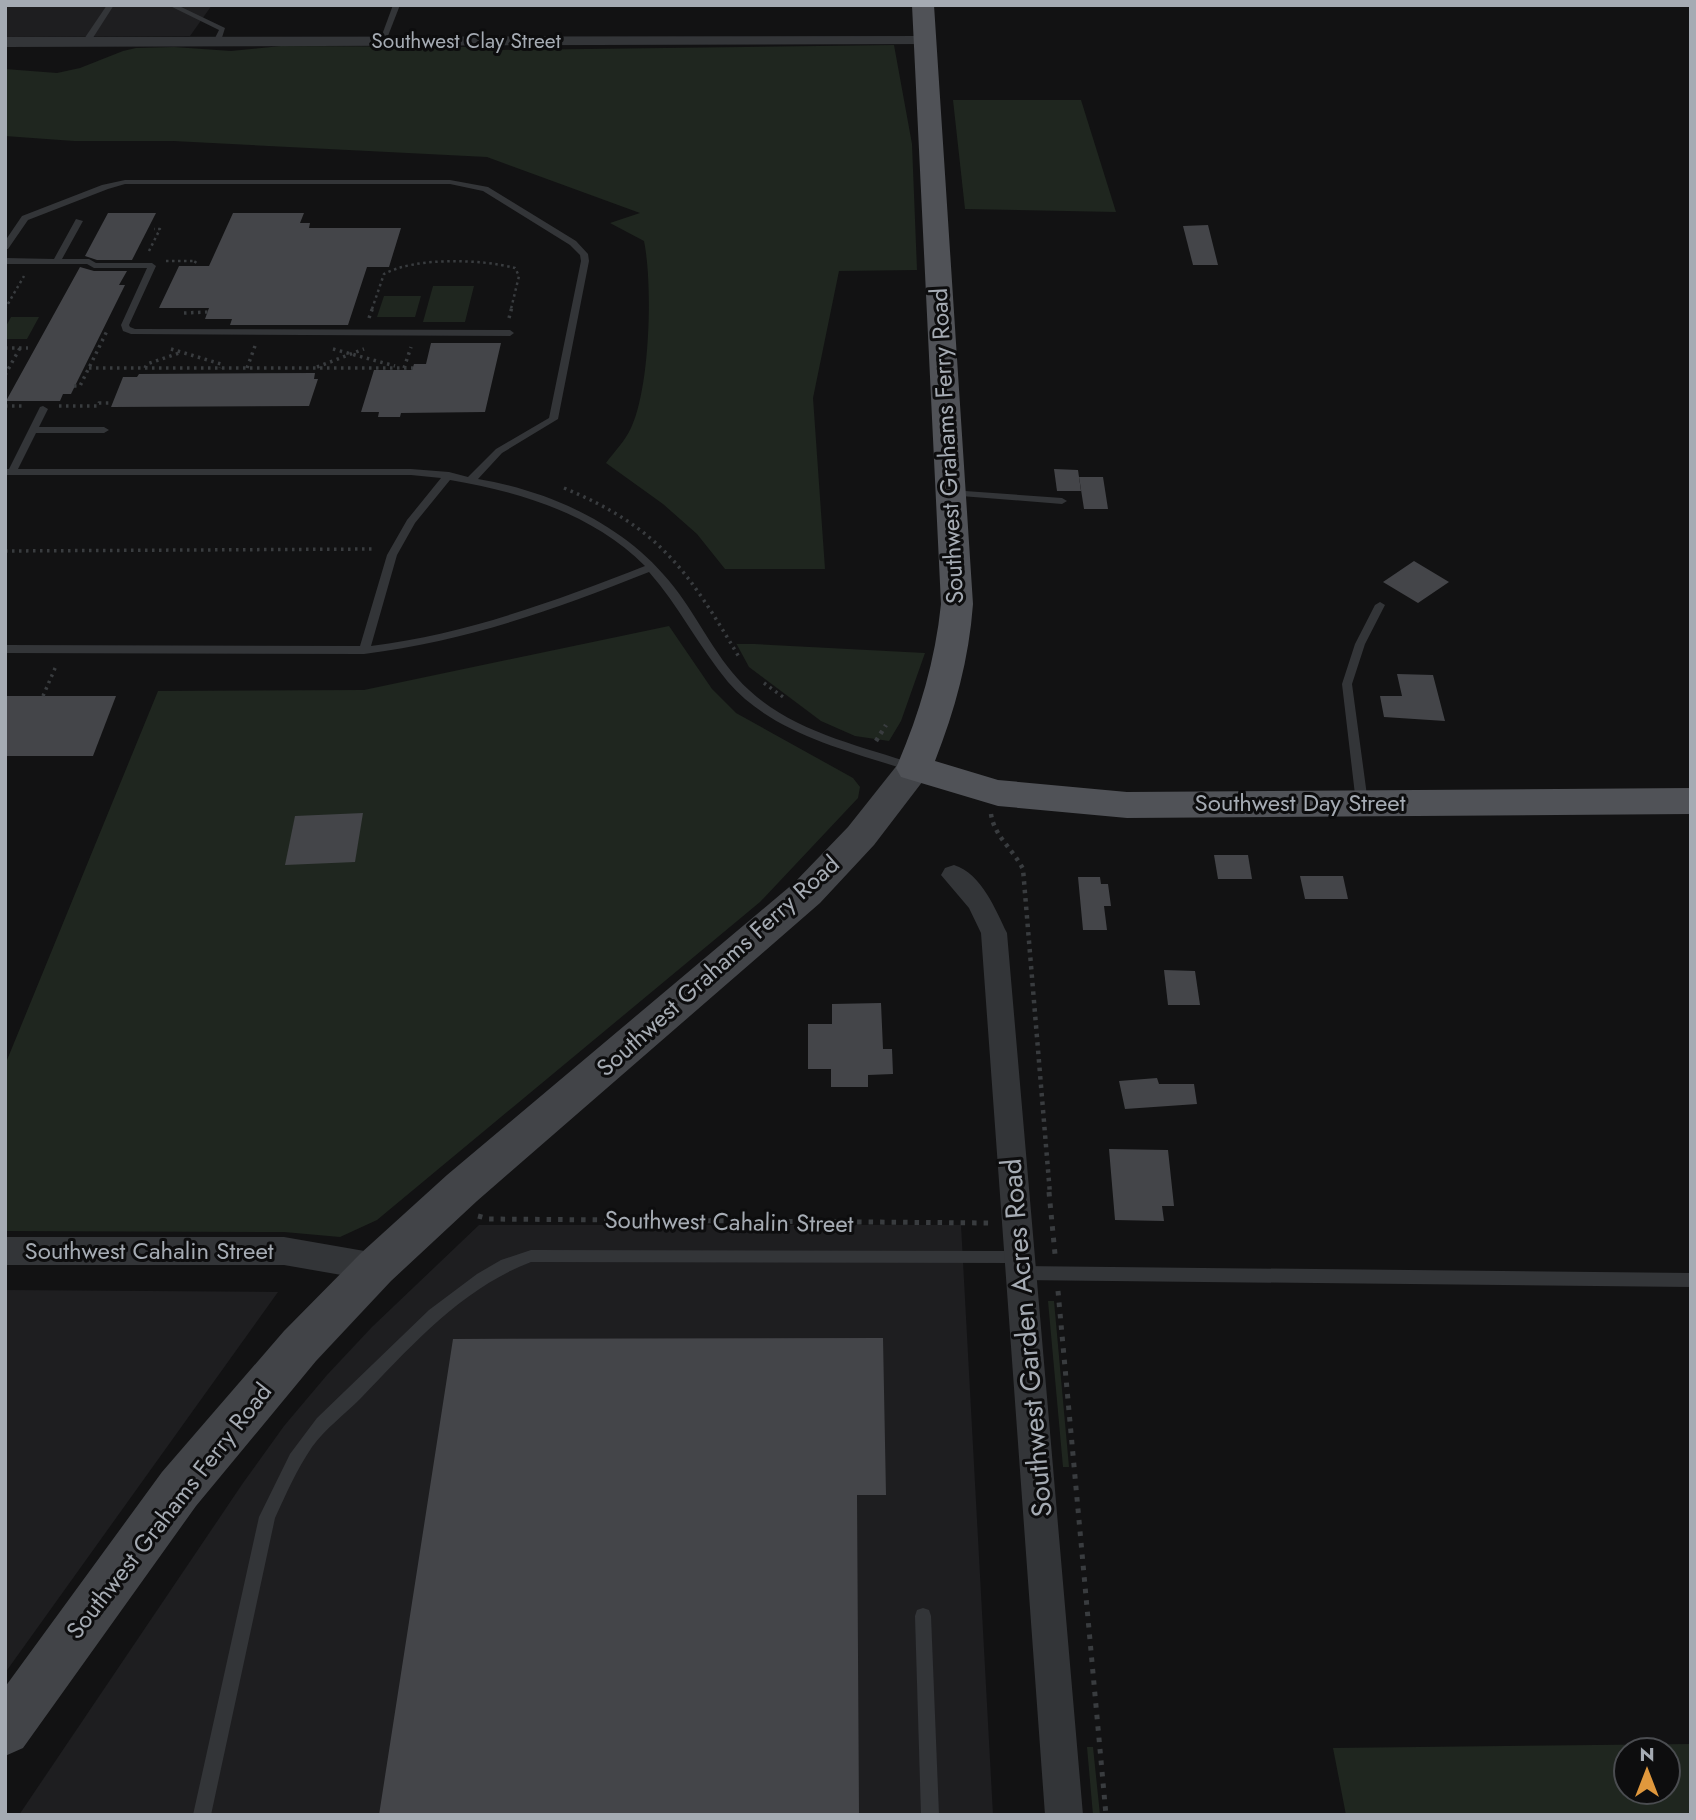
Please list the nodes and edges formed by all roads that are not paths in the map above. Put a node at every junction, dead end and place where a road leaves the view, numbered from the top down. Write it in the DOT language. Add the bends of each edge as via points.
graph roads {
  1 [pos="111,5"];
  2 [pos="171,5"];
  3 [pos="397,5"];
  4 [pos="923,5"];
  5 [pos="382,41"];
  6 [pos="926,41"];
  7 [pos="5,42"];
  8 [pos="86,42"];
  9 [pos="217,42"];
  10 [pos="79,221"];
  11 [pos="5,226"];
  12 [pos="18,226"];
  13 [pos="5,247"];
  14 [pos="5,261"];
  15 [pos="57,261"];
  16 [pos="508,333"];
  17 [pos="43,409"];
  18 [pos="33,430"];
  19 [pos="104,430"];
  20 [pos="9,472"];
  21 [pos="449,475"];
  22 [pos="471,480"];
  23 [pos="951,493"];
  24 [pos="1062,501"];
  25 [pos="652,567"];
  26 [pos="1380,605"];
  27 [pos="5,649"];
  28 [pos="365,650"];
  29 [pos="914,768"];
  30 [pos="1691,801"];
  31 [pos="1362,803"];
  32 [pos="954,875"];
  33 [pos="5,1251"];
  34 [pos="1019,1265"];
  35 [pos="376,1267"];
  36 [pos="1691,1280"];
  37 [pos="923,1616"];
  38 [pos="5,1730"];
  39 [pos="202,1815"];
  40 [pos="930,1815"];
  41 [pos="1065,1815"];
  1 -- 8 [label="lane"];
  2 -- 9 [label="lane" via="223,29"];
  3 -- 5 [label="lane"];
  4 -- 6 [label="main road, Southwest Grahams Ferry Road"];
  5 -- 6 [label="street, Southwest Clay Street"];
  5 -- 9 [label="street, Southwest Clay Street"];
  6 -- 23 [label="main road, Southwest Grahams Ferry Road"];
  7 -- 8 [label="street, Southwest Clay Street"];
  8 -- 9 [label="street, Southwest Clay Street"];
  10 -- 15 [label="lane"];
  11 -- 12 [label="lane"];
  12 -- 13 [label="lane"];
  12 -- 22 [label="lane" via="33,215 125,182 450,182 485,189 573,243 585,261 553,419 499,451"];
  14 -- 15 [label="lane"];
  15 -- 16 [label="lane" via="143,263 153,268 125,324 130,331"];
  17 -- 18 [label="lane"];
  18 -- 19 [label="lane"];
  18 -- 20 [label="lane"];
  20 -- 21 [label="lane"];
  21 -- 22 [label="lane"];
  21 -- 28 [label="lane" via="411,522 392,555"];
  22 -- 25 [label="lane" via="527,494 597,524"];
  23 -- 24 [label="lane"];
  23 -- 29 [label="main road, Southwest Grahams Ferry Road" via="957,604 952,654 937,714"];
  25 -- 28 [label="lane" via="484,629 411,646"];
  25 -- 29 [label="lane" via="730,676 756,703 806,730"];
  26 -- 31 [label="lane" via="1347,684"];
  27 -- 28 [label="lane"];
  29 -- 31 [label="main road, Southwest Day Street" via="998,793 1127,805"];
  29 -- 35 [label="main road, Southwest Grahams Ferry Road" via="861,836 807,893"];
  30 -- 31 [label="main road, Southwest Day Street"];
  32 -- 34 [label="street, Southwest Garden Acres Road" via="979,902 994,933"];
  33 -- 35 [label="street, Southwest Cahalin Street" via="284,1251"];
  34 -- 36 [label="lane" via="1056,1273"];
  34 -- 39 [label="lane" via="531,1256 485,1276 398,1350 308,1441 279,1491 267,1517"];
  34 -- 41 [label="street, Southwest Garden Acres Road"];
  35 -- 38 [label="main road, Southwest Grahams Ferry Road" via="300,1346 179,1489"];
  37 -- 40 [label="lane"];
}
